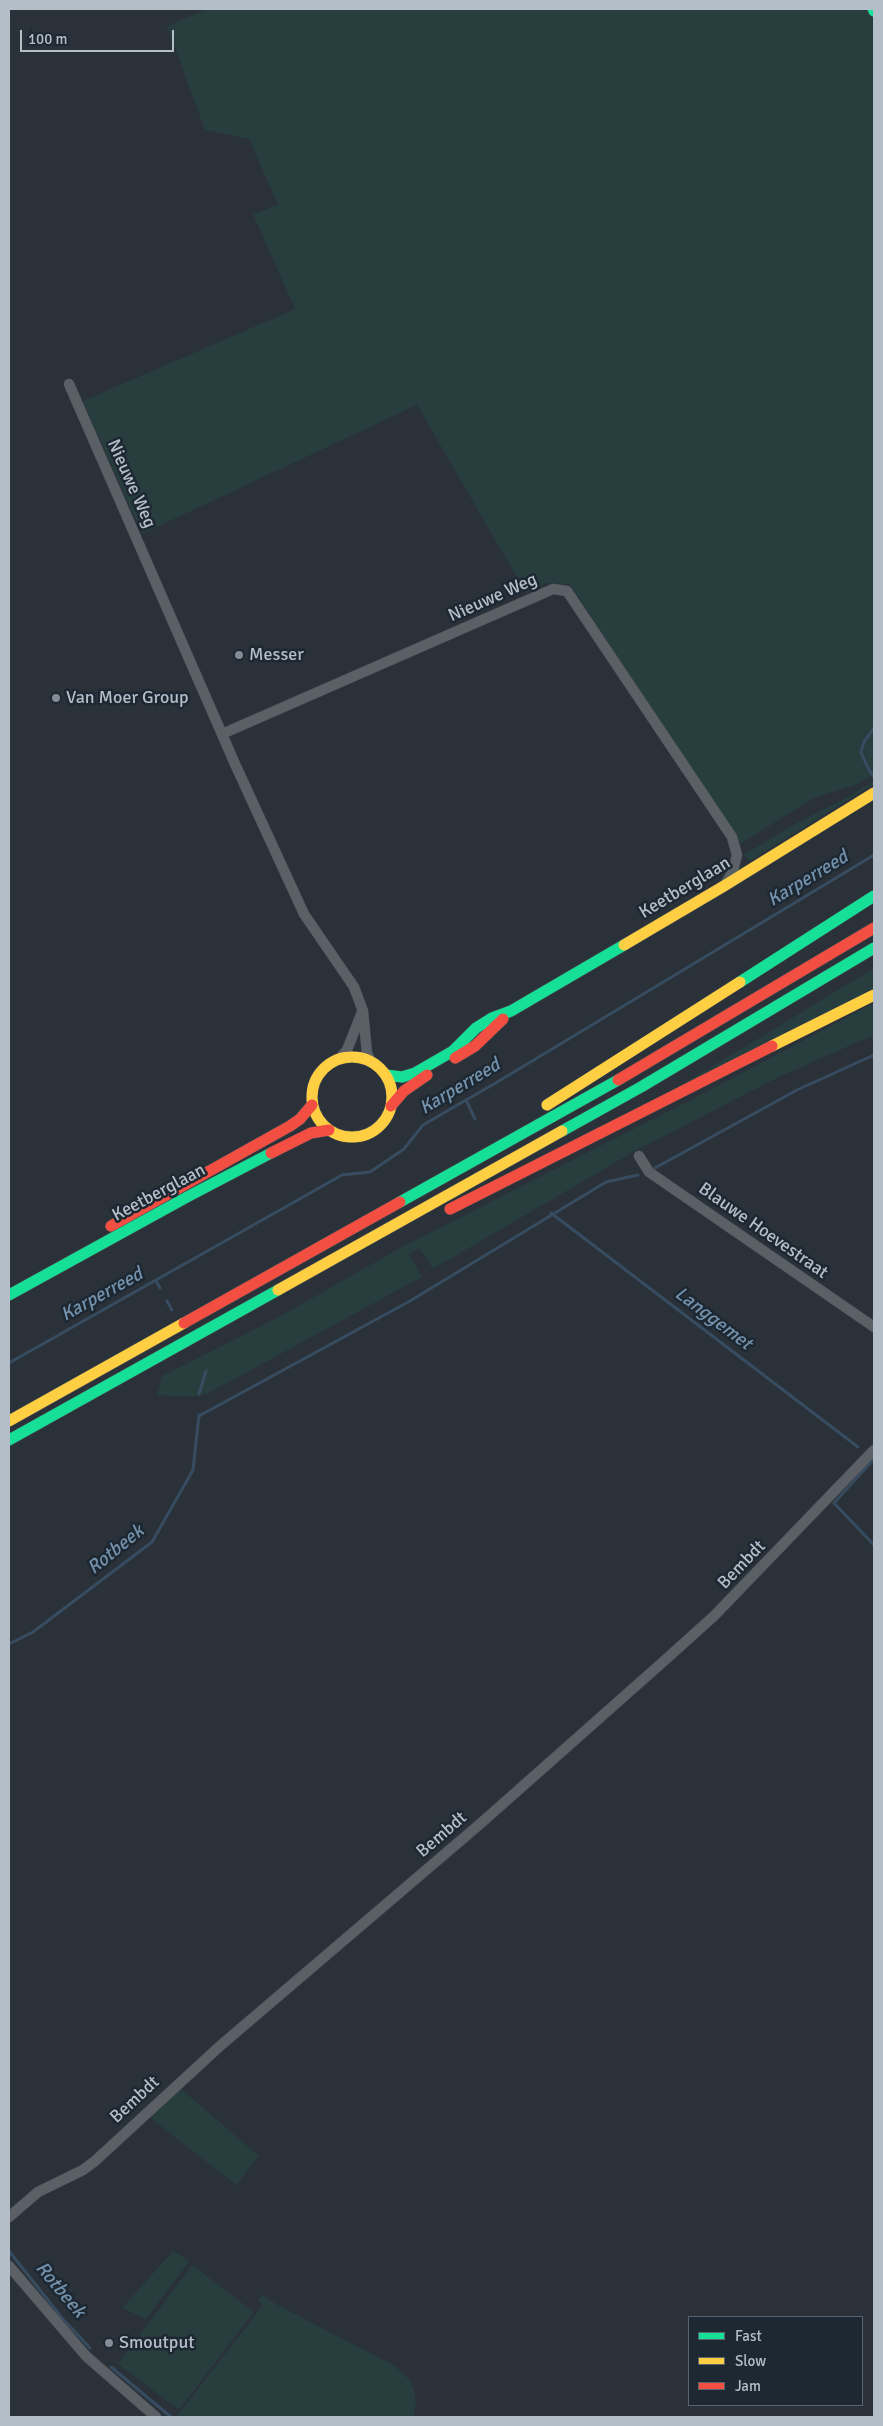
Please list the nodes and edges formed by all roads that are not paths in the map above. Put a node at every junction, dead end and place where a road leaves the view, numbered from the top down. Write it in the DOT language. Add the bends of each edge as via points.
graph roads {
  1 [pos="69,384"];
  2 [pos="222,734"];
  3 [pos="874,793"];
  4 [pos="724,886"];
  5 [pos="874,896"];
  6 [pos="874,928"];
  7 [pos="874,948"];
  8 [pos="874,995"];
  9 [pos="363,1011"];
  10 [pos="511,1011"];
  11 [pos="338,1059"];
  12 [pos="371,1062"];
  13 [pos="386,1075"];
  14 [pos="312,1105"];
  15 [pos="391,1106"];
  16 [pos="328,1130"];
  17 [pos="640,1156"];
  18 [pos="475,1160"];
  19 [pos="442,1213"];
  20 [pos="425,1221"];
  21 [pos="392,1227"];
  22 [pos="9,1284"];
  23 [pos="9,1295"];
  24 [pos="874,1327"];
  25 [pos="9,1421"];
  26 [pos="9,1440"];
  27 [pos="874,1450"];
  28 [pos="9,2217"];
  29 [pos="9,2266"];
  30 [pos="156,2417"];
  1 -- 2 [label="street, Nieuwe Weg"];
  2 -- 4 [label="street, Nieuwe Weg" via="538,595 553,589 567,591 732,837 737,855 734,871"];
  2 -- 9 [label="street, Nieuwe Weg" via="304,914 354,987"];
  3 -- 4 [label="main road, Keetberglaan"];
  4 -- 10 [label="main road, Keetberglaan"];
  5 -- 18 [label="main road" via="495,1137"];
  6 -- 18 [label="main road" via="633,1072"];
  7 -- 21 [label="main road" via="649,1082"];
  8 -- 19 [label="main road"];
  9 -- 11 [label="street" via="347,1050"];
  9 -- 12 [label="street, Nieuwe Weg" via="367,1053"];
  10 -- 13 [label="main road, Keetberglaan" via="476,1028 453,1051 415,1073 402,1077"];
  10 -- 15 [label="main road, Keetberglaan" via="475,1046 404,1091"];
  11 -- 12 [label="main road" via="355,1057"];
  11 -- 14 [label="main road" via="316,1079"];
  12 -- 13 [label="main road"];
  13 -- 15 [label="main road" via="391,1089"];
  14 -- 16 [label="main road"];
  14 -- 22 [label="main road, Keetberglaan" via="290,1126"];
  15 -- 16 [label="main road" via="379,1126 366,1134 347,1137"];
  16 -- 23 [label="main road, Keetberglaan" via="311,1133 187,1197"];
  17 -- 24 [label="street, Blauwe Hoevestraat" via="649,1172"];
  18 -- 25 [label="main road"];
  20 -- 21 [label="main road" via="416,1226"];
  21 -- 26 [label="main road"];
  27 -- 28 [label="street, Bembdt" via="714,1616 664,1661 220,2046 83,2170 38,2192"];
  29 -- 30 [label="street" via="86,2356"];
}
